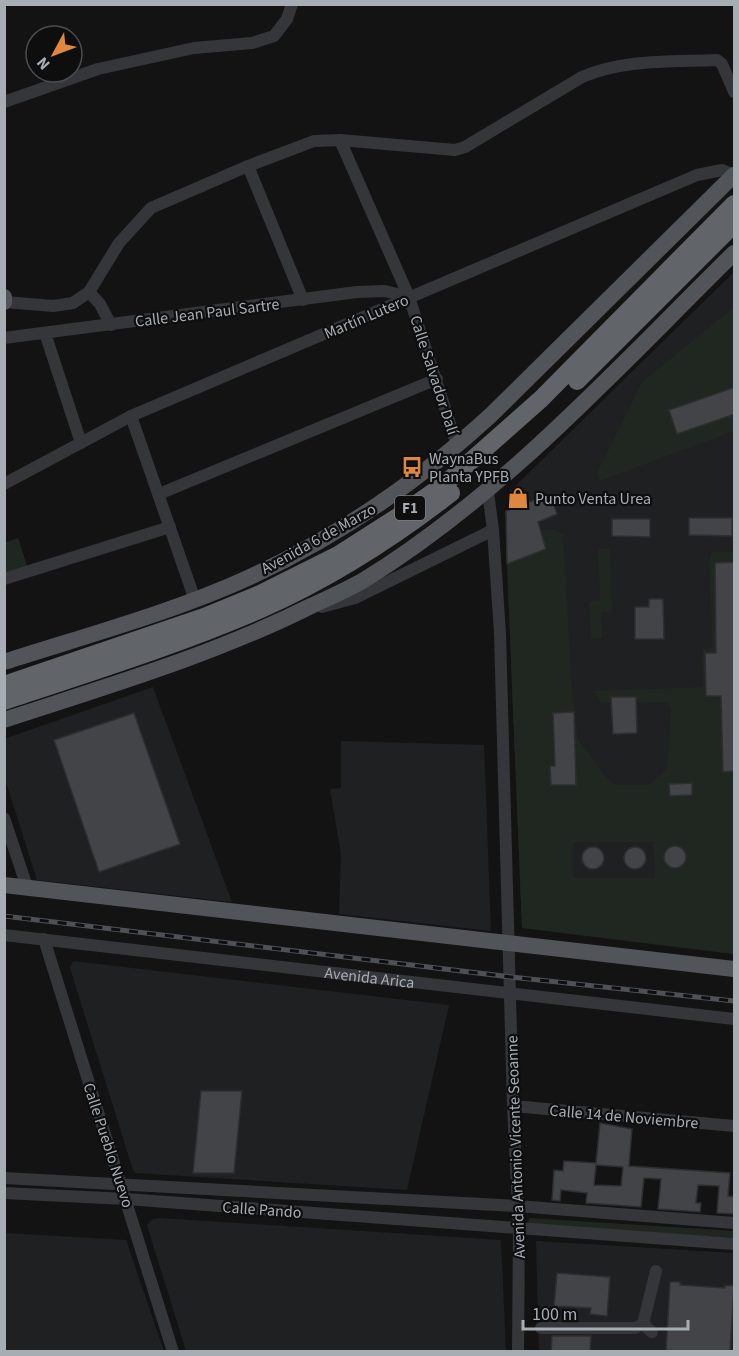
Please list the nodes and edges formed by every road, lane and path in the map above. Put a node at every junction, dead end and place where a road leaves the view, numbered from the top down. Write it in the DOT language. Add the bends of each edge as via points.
graph roads {
  1 [pos="292,4"];
  2 [pos="735,92"];
  3 [pos="4,102"];
  4 [pos="340,140"];
  5 [pos="248,166"];
  6 [pos="735,175"];
  7 [pos="735,204"];
  8 [pos="735,224"];
  9 [pos="735,253"];
  10 [pos="89,292"];
  11 [pos="410,297"];
  12 [pos="5,300"];
  13 [pos="303,300"];
  14 [pos="111,325"];
  15 [pos="45,333"];
  16 [pos="4,338"];
  17 [pos="437,379"];
  18 [pos="131,416"];
  19 [pos="81,443"];
  20 [pos="457,445"];
  21 [pos="4,484"];
  22 [pos="488,492"];
  23 [pos="159,494"];
  24 [pos="170,527"];
  25 [pos="493,530"];
  26 [pos="4,579"];
  27 [pos="195,600"];
  28 [pos="295,614"];
  29 [pos="4,662"];
  30 [pos="4,685"];
  31 [pos="4,701"];
  32 [pos="4,720"];
  33 [pos="4,818"];
  34 [pos="4,885"];
  35 [pos="27,887"];
  36 [pos="4,934"];
  37 [pos="44,939"];
  38 [pos="507,944"];
  39 [pos="735,969"];
  40 [pos="509,992"];
  41 [pos="735,1019"];
  42 [pos="513,1106"];
  43 [pos="735,1126"];
  44 [pos="4,1178"];
  45 [pos="120,1184"];
  46 [pos="4,1193"];
  47 [pos="126,1199"];
  48 [pos="517,1206"];
  49 [pos="735,1223"];
  50 [pos="519,1228"];
  51 [pos="735,1244"];
  52 [pos="656,1271"];
  53 [pos="541,1328"];
  54 [pos="173,1352"];
  55 [pos="518,1352"];
  1 -- 3 [label="street" via="287,20 274,36 98,69"];
  2 -- 4 [label="street" via="717,60 621,64 582,77 454,150"];
  4 -- 5 [label="street" via="314,141"];
  4 -- 11 [label="street, Calle Salvador Dalí"];
  5 -- 10 [label="street" via="151,208 119,243"];
  5 -- 13 [label="street"];
  6 -- 11 [label="street, Martín Lutero" via="722,170 697,174"];
  6 -- 20 [label="main road, Avenida 6 de Marzo"];
  7 -- 30 [label="highway, Avenida 6 de Marzo / F1" via="541,399 454,476 399,516 338,555 260,594"];
  8 -- 31 [label="highway, F1" via="549,408 412,524 340,569 263,608"];
  9 -- 22 [label="main road"];
  10 -- 12 [label="street" via="73,303 53,306"];
  10 -- 14 [label="street"];
  11 -- 13 [label="street, Calle Jean Paul Sartre" via="385,291"];
  11 -- 17 [label="street, Calle Salvador Dalí"];
  11 -- 18 [label="street, Martín Lutero"];
  13 -- 14 [label="street, Calle Jean Paul Sartre"];
  14 -- 15 [label="street, Calle Jean Paul Sartre"];
  15 -- 16 [label="street, Calle Jean Paul Sartre"];
  15 -- 19 [label="street"];
  17 -- 20 [label="street, Calle Salvador Dalí"];
  17 -- 23 [label="street"];
  18 -- 19 [label="street, Martín Lutero"];
  18 -- 23 [label="street"];
  19 -- 21 [label="street, Martín Lutero"];
  20 -- 27 [label="main road, Avenida 6 de Marzo" via="371,511 250,577"];
  22 -- 25 [label="street, Avenida Antonio Vicente Seoanne"];
  22 -- 28 [label="main road" via="363,580"];
  23 -- 24 [label="street"];
  24 -- 26 [label="street"];
  24 -- 27 [label="street"];
  25 -- 28 [label="street" via="355,598"];
  25 -- 38 [label="street, Avenida Antonio Vicente Seoanne" via="500,633"];
  27 -- 29 [label="main road, Avenida 6 de Marzo"];
  28 -- 32 [label="main road" via="203,654"];
  33 -- 35 [label="street"];
  34 -- 35 [label="main road"];
  35 -- 38 [label="main road"];
  36 -- 37 [label="street, Avenida Arica"];
  37 -- 40 [label="street, Avenida Arica"];
  37 -- 45 [label="street, Calle Pueblo Nuevo"];
  38 -- 39 [label="main road"];
  38 -- 40 [label="street, Avenida Antonio Vicente Seoanne"];
  40 -- 41 [label="street, Avenida Arica"];
  40 -- 42 [label="street, Avenida Antonio Vicente Seoanne"];
  42 -- 43 [label="street, Calle 14 de Noviembre"];
  42 -- 48 [label="street, Avenida Antonio Vicente Seoanne"];
  44 -- 45 [label="street, Calle Pando"];
  45 -- 47 [label="street, Calle Pueblo Nuevo"];
  45 -- 48 [label="street, Calle Pando"];
  46 -- 47 [label="street, Calle Pando"];
  47 -- 50 [label="street, Calle Pando"];
  47 -- 54 [label="street, Calle Pueblo Nuevo"];
  48 -- 49 [label="street, Calle Pando"];
  48 -- 50 [label="street, Avenida Antonio Vicente Seoanne"];
  50 -- 51 [label="street, Calle Pando"];
  50 -- 55 [label="street, Avenida Antonio Vicente Seoanne"];
  52 -- 53 [label="street" via="647,1328"];
}
